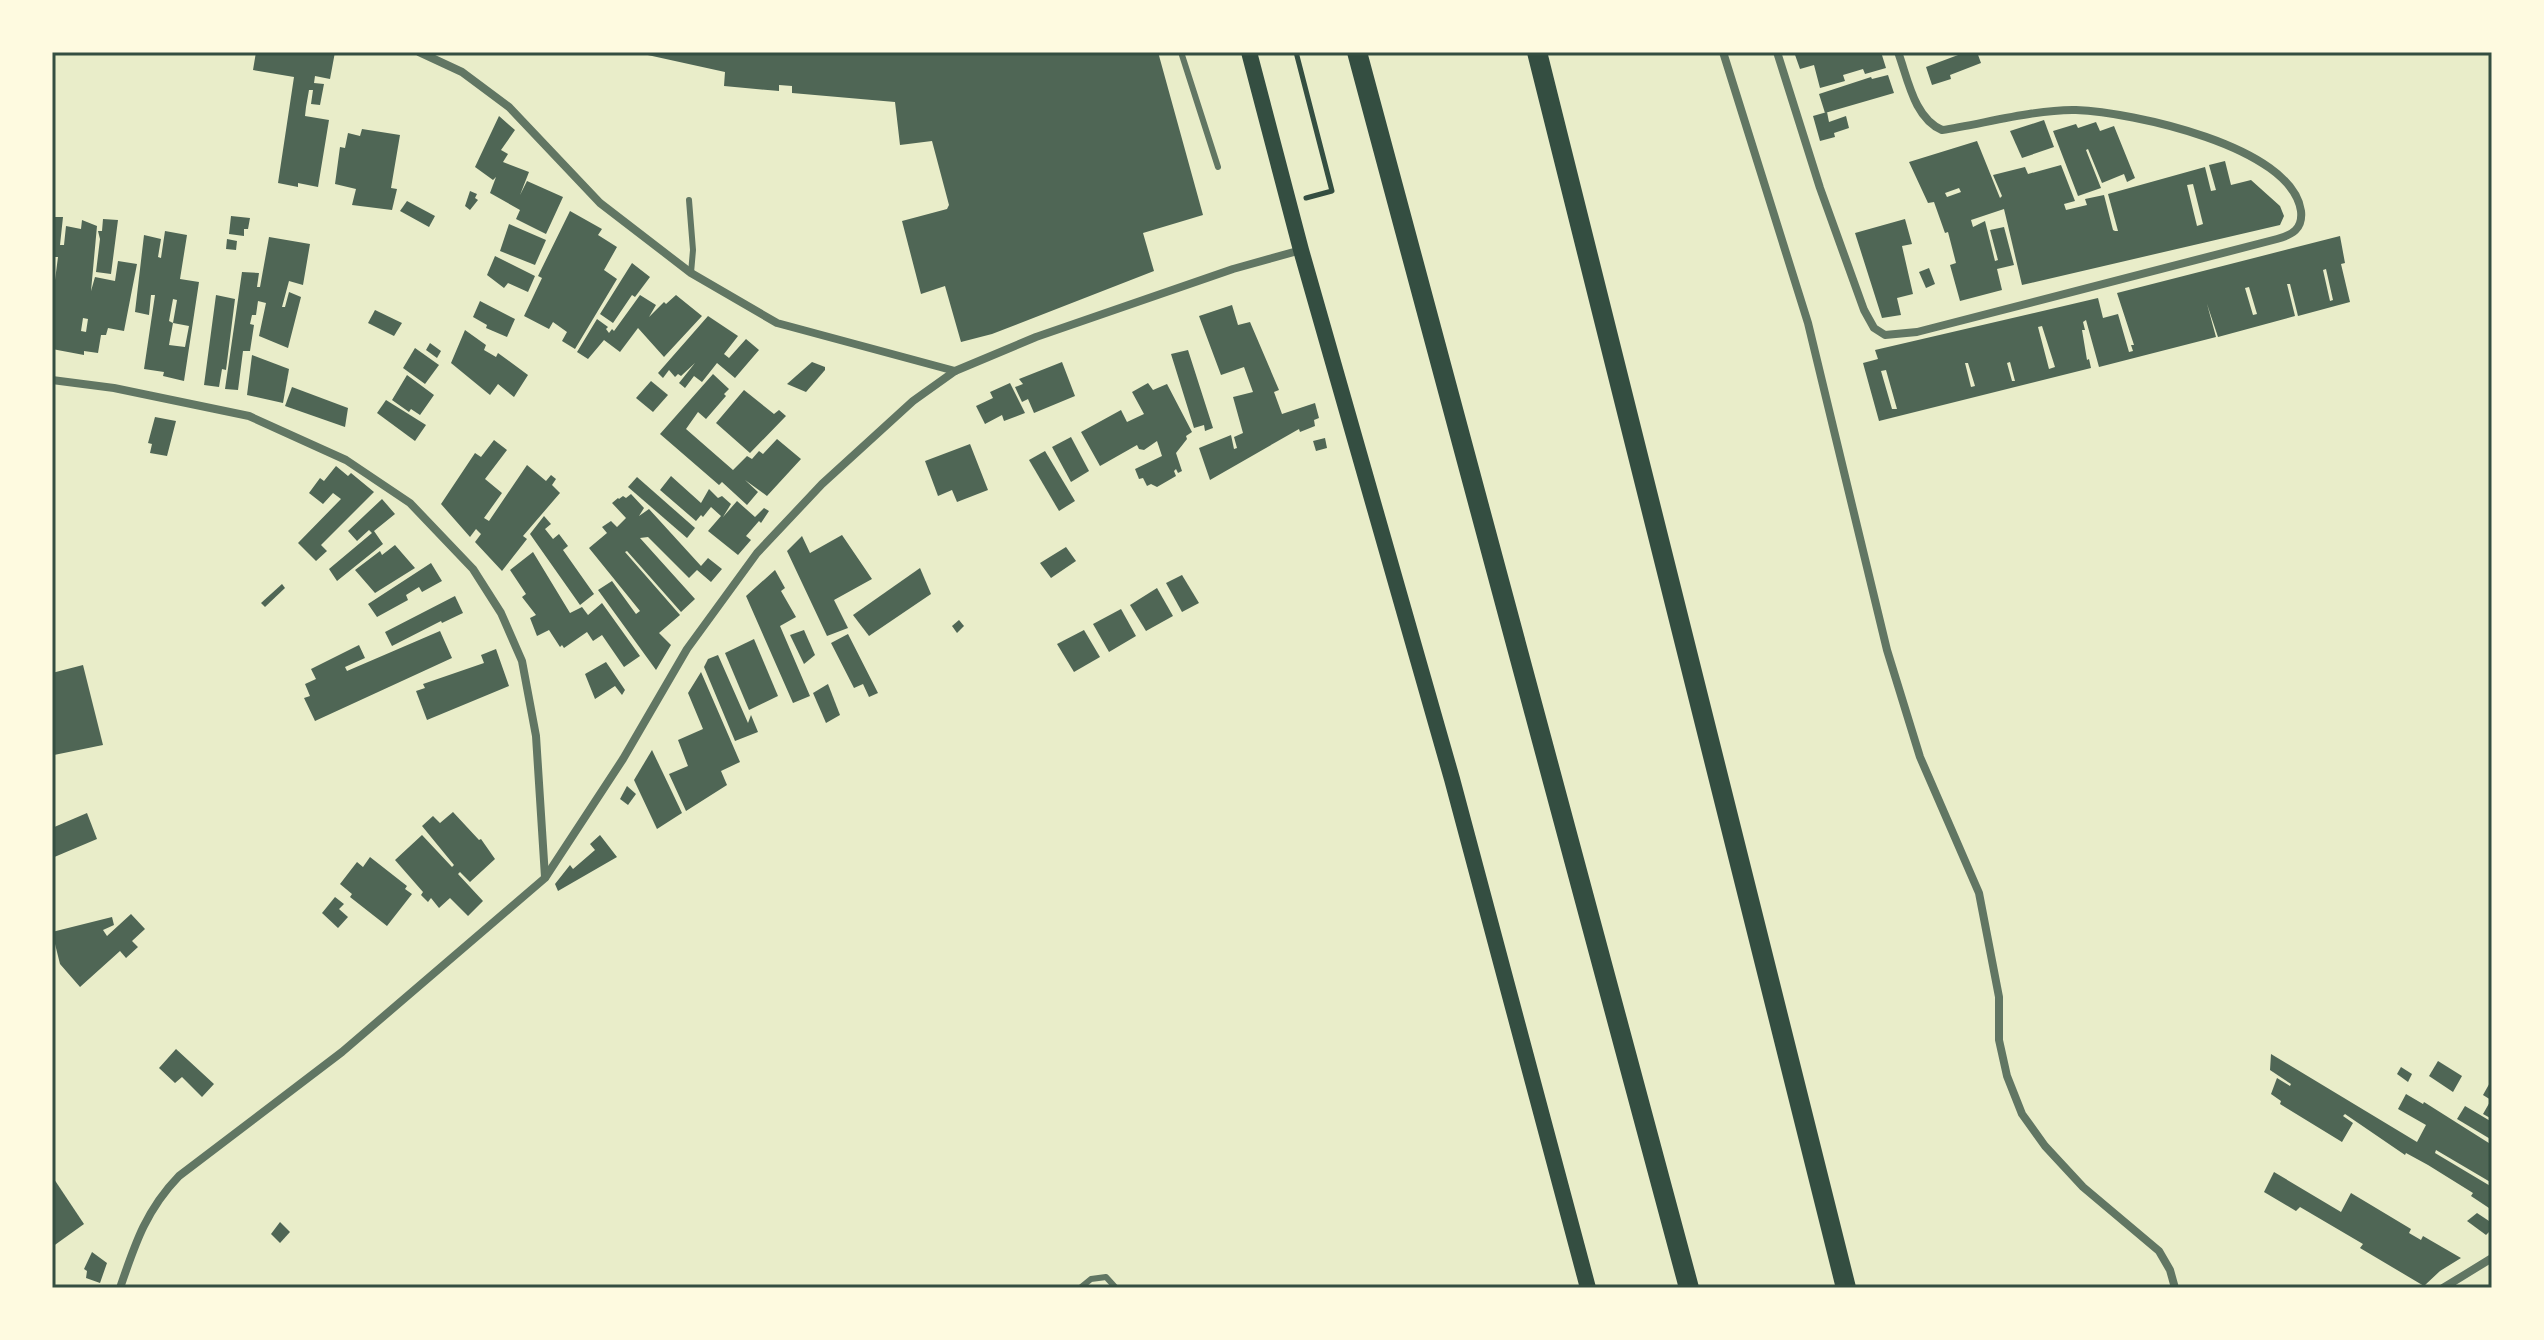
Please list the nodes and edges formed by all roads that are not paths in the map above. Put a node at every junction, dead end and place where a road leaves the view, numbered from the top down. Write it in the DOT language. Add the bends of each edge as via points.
graph roads {
  1 [pos="419,52"];
  2 [pos="1181,52"];
  3 [pos="1249,52"];
  4 [pos="1357,52"];
  5 [pos="1537,52"];
  6 [pos="1723,52"];
  7 [pos="1777,52"];
  8 [pos="1898,52"];
  9 [pos="1218,167"];
  10 [pos="689,200"];
  11 [pos="1301,250"];
  12 [pos="691,273"];
  13 [pos="955,371"];
  14 [pos="52,380"];
  15 [pos="545,878"];
  16 [pos="2492,1258"];
  17 [pos="120,1288"];
  18 [pos="1080,1288"];
  19 [pos="1116,1288"];
  20 [pos="1588,1288"];
  21 [pos="1689,1288"];
  22 [pos="1846,1288"];
  23 [pos="2175,1288"];
  24 [pos="2443,1288"];
  1 -- 12 [label="street" via="462,72 509,107 600,203"];
  2 -- 9 [label="lane"];
  3 -- 11 [label="main road"];
  4 -- 21 [label="highway"];
  5 -- 22 [label="highway"];
  6 -- 23 [label="street" via="1808,323 1887,650 1920,757 1979,893 1999,997 1999,1040 2007,1076 2022,1114 2045,1146 2083,1187 2159,1251"];
  7 -- 8 [label="street" via="1854,287 1874,328 1885,335 1917,332 2277,239 2292,235 2300,225 2298,197 2262,162 2169,125 2076,110 1942,130 1930,125"];
  10 -- 12 [label="lane"];
  11 -- 13 [label="street" via="1036,337"];
  11 -- 20 [label="main road" via="1452,779"];
  12 -- 13 [label="street" via="777,323"];
  13 -- 15 [label="street" via="822,484 757,553 687,649"];
  14 -- 15 [label="street" via="249,416 346,460 410,503 473,569 501,613 522,661 536,736"];
  15 -- 17 [label="street" via="342,1052 179,1176 158,1197 140,1231"];
  16 -- 24 [label="street"];
  18 -- 19 [label="lane" via="1091,1279 1106,1277"];
}
